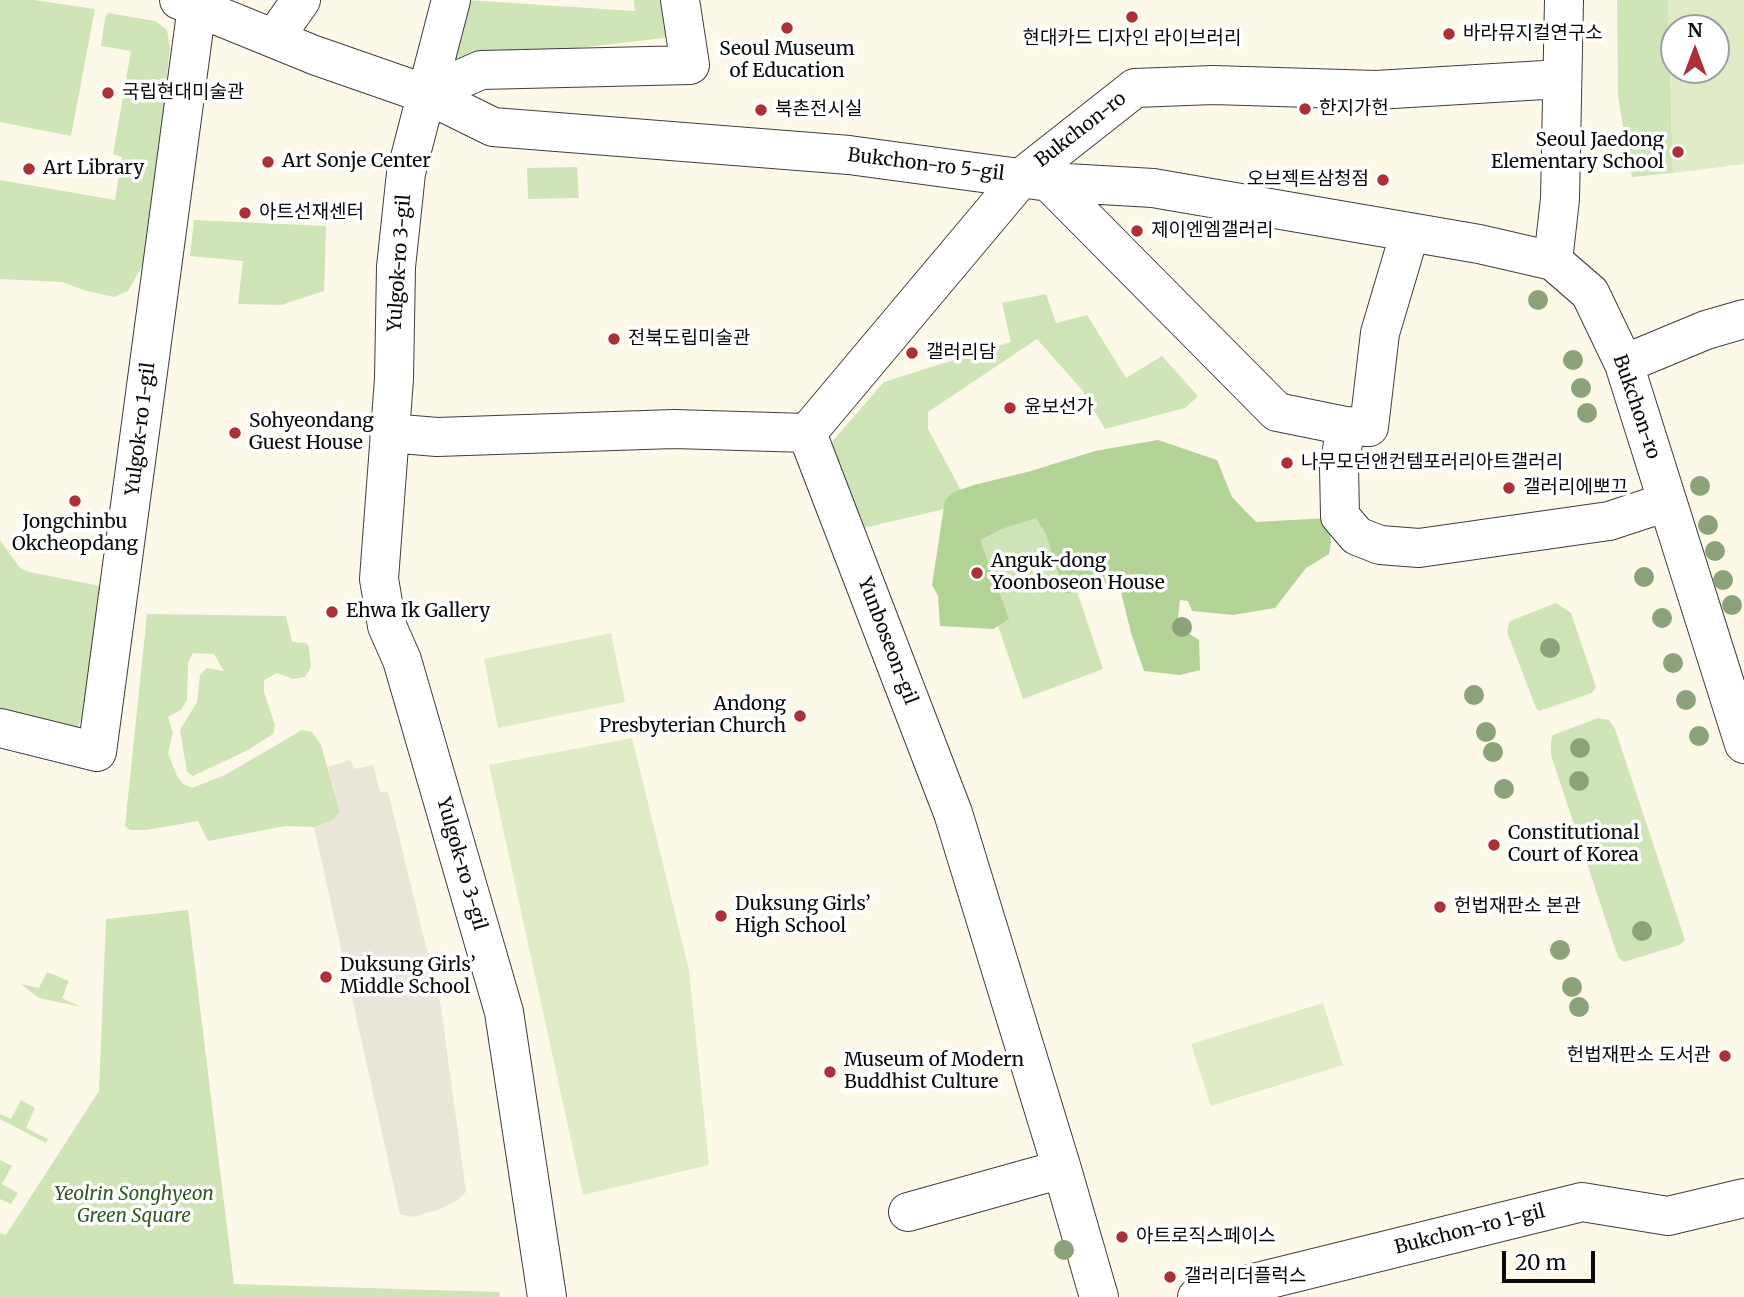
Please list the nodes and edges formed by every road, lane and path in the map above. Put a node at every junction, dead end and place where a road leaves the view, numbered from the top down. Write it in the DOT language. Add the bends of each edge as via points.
graph roads {
  1 [pos="301,0"];
  2 [pos="452,0"];
  3 [pos="680,0"];
  4 [pos="1564,0"];
  5 [pos="188,3"];
  6 [pos="275,37"];
  7 [pos="1561,79"];
  8 [pos="426,94"];
  9 [pos="1036,179"];
  10 [pos="1410,232"];
  11 [pos="1553,261"];
  12 [pos="1744,318"];
  13 [pos="1624,364"];
  14 [pos="1358,427"];
  15 [pos="389,433"];
  16 [pos="807,433"];
  17 [pos="1667,502"];
  18 [pos="0,728"];
  19 [pos="1744,744"];
  20 [pos="1062,1169"];
  21 [pos="1744,1198"];
  22 [pos="908,1212"];
  23 [pos="547,1297"];
  24 [pos="1099,1297"];
  25 [pos="1197,1297"];
  1 -- 6 [label="street"];
  2 -- 8 [label="street, Yulgok-ro 3-gil"];
  3 -- 8 [label="street" via="690,65 481,70"];
  4 -- 7 [label="street"];
  5 -- 6 [label="street, Bukchon-ro 5-gil"];
  5 -- 18 [label="street, Yulgok-ro 1-gil" via="97,752"];
  6 -- 8 [label="street, Bukchon-ro 5-gil"];
  7 -- 9 [label="street, Bukchon-ro" via="1376,90 1213,85 1135,88"];
  7 -- 11 [label="street" via="1560,199"];
  8 -- 9 [label="street, Bukchon-ro 5-gil" via="493,127 849,155"];
  8 -- 15 [label="street, Yulgok-ro 3-gil" via="406,173 397,254"];
  9 -- 10 [label="street, Bukchon-ro 5-gil" via="1153,188"];
  9 -- 14 [label="street" via="1277,412"];
  9 -- 16 [label="street"];
  10 -- 11 [label="street, Bukchon-ro 5-gil"];
  10 -- 14 [label="street"];
  11 -- 13 [label="street, Bukchon-ro" via="1590,293"];
  12 -- 13 [label="street"];
  13 -- 17 [label="street, Bukchon-ro"];
  14 -- 17 [label="street" via="1339,467 1340,516 1357,536 1380,545 1419,548 1609,522"];
  15 -- 16 [label="street" via="437,437 674,429"];
  15 -- 23 [label="street, Yulgok-ro 3-gil" via="379,579 387,626 402,660 504,1012"];
  16 -- 20 [label="street, Yunboseon-gil" via="953,813"];
  17 -- 19 [label="street, Bukchon-ro"];
  20 -- 22 [label="street"];
  20 -- 24 [label="street, Yunboseon-gil"];
  21 -- 25 [label="street, Bukchon-ro 1-gil" via="1668,1216 1582,1202"];
}
